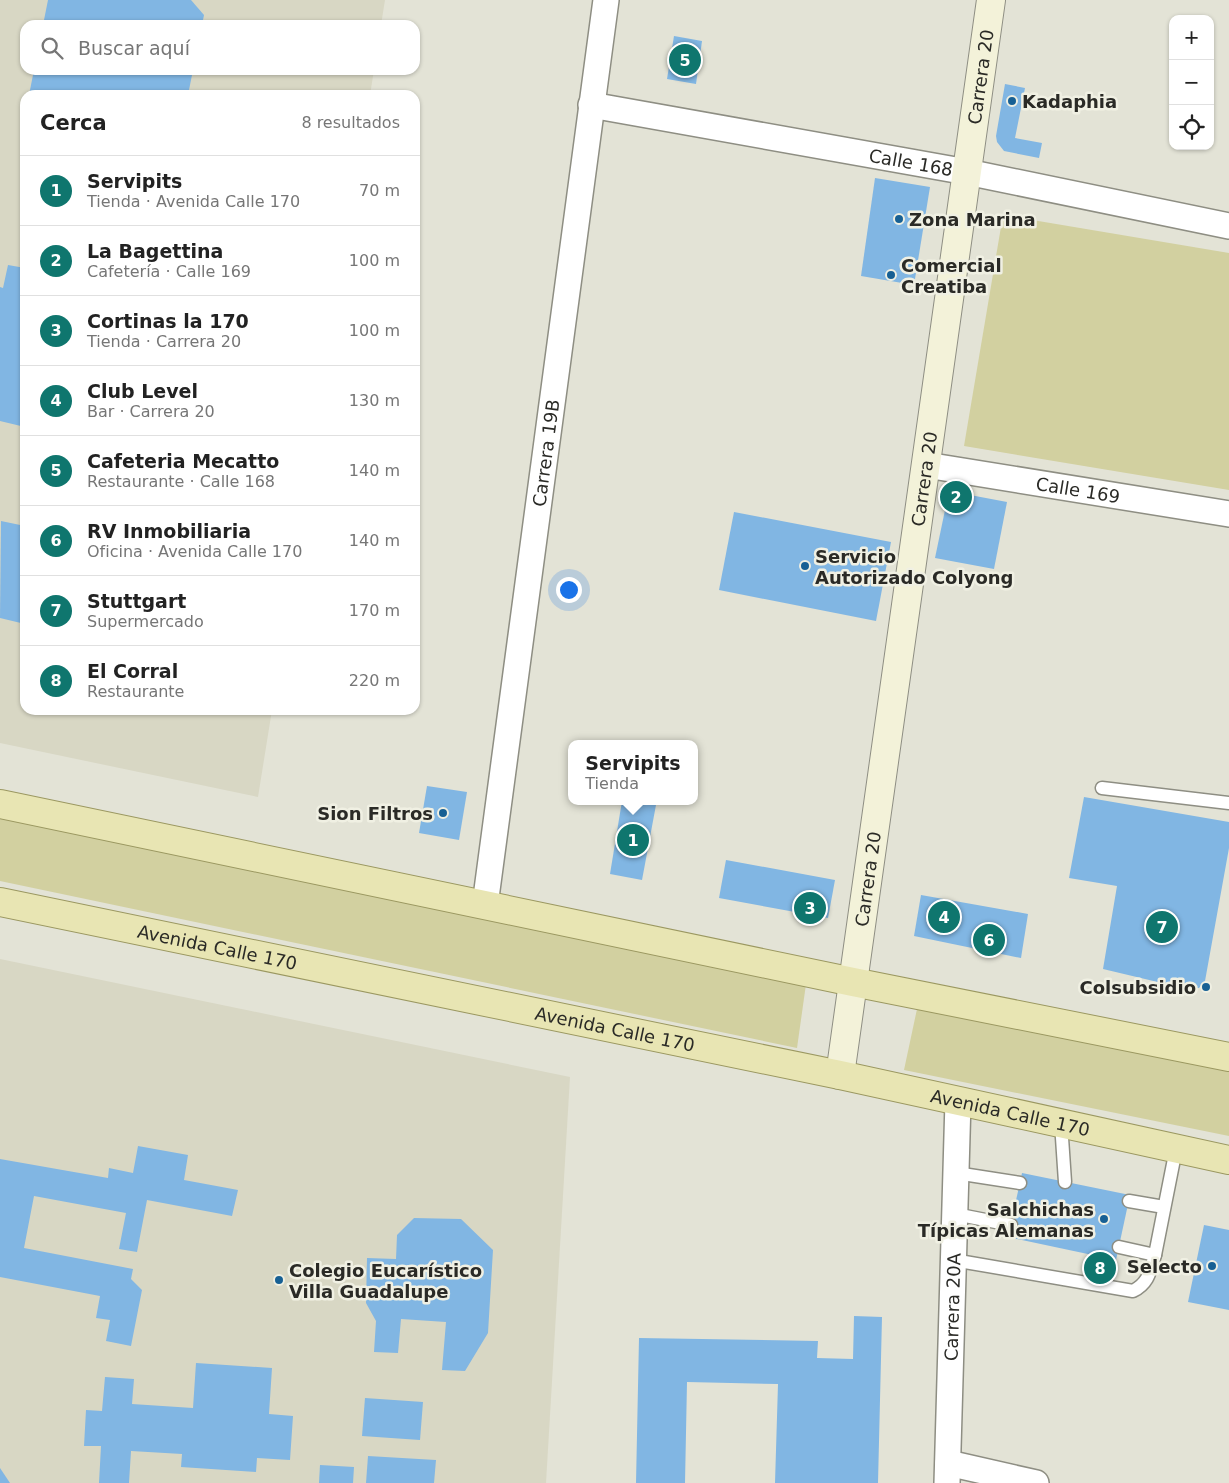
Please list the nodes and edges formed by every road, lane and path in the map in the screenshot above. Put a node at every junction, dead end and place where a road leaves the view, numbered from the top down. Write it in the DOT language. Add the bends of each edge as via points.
graph roads {
  1 [pos="606,0"];
  2 [pos="991,0"];
  3 [pos="592,105"];
  4 [pos="967,172"];
  5 [pos="1229,226"];
  6 [pos="926,465"];
  7 [pos="1229,514"];
  8 [pos="1102,788"];
  9 [pos="1229,803"];
  10 [pos="0,804"];
  11 [pos="0,902"];
  12 [pos="484,905"];
  13 [pos="853,982"];
  14 [pos="1229,1057"];
  15 [pos="840,1075"];
  16 [pos="958,1101"];
  17 [pos="1061,1123"];
  18 [pos="1176,1149"];
  19 [pos="1229,1160"];
  20 [pos="956,1173"];
  21 [pos="1065,1182"];
  22 [pos="1020,1183"];
  23 [pos="1129,1202"];
  24 [pos="1164,1207"];
  25 [pos="955,1214"];
  26 [pos="1011,1224"];
  27 [pos="1119,1247"];
  28 [pos="1155,1255"];
  29 [pos="953,1260"];
  30 [pos="948,1473"];
  31 [pos="1036,1483"];
  1 -- 3 [label="street, Carrera 19B"];
  2 -- 4 [label="main road, Carrera 20"];
  3 -- 4 [label="street, Calle 168"];
  3 -- 12 [label="street, Carrera 19B"];
  4 -- 5 [label="street, Calle 168"];
  4 -- 6 [label="main road, Carrera 20"];
  6 -- 7 [label="street, Calle 169"];
  6 -- 13 [label="main road, Carrera 20"];
  8 -- 9 [label="lane"];
  10 -- 12 [label="main road"];
  11 -- 15 [label="main road, Avenida Calle 170"];
  12 -- 13 [label="main road"];
  13 -- 14 [label="main road"];
  13 -- 15 [label="main road, Carrera 20"];
  15 -- 16 [label="main road, Avenida Calle 170"];
  16 -- 17 [label="main road, Avenida Calle 170"];
  16 -- 20 [label="street, Carrera 20A"];
  17 -- 18 [label="main road, Avenida Calle 170"];
  17 -- 21 [label="lane"];
  18 -- 19 [label="main road, Avenida Calle 170"];
  18 -- 24 [label="lane"];
  20 -- 22 [label="lane"];
  20 -- 25 [label="street, Carrera 20A"];
  23 -- 24 [label="lane"];
  24 -- 28 [label="lane"];
  25 -- 26 [label="lane"];
  25 -- 29 [label="street, Carrera 20A"];
  27 -- 28 [label="lane"];
  28 -- 29 [label="lane" via="1148,1278 1143,1286 1133,1291"];
  29 -- 30 [label="street, Carrera 20A"];
  30 -- 31 [label="street"];
}
